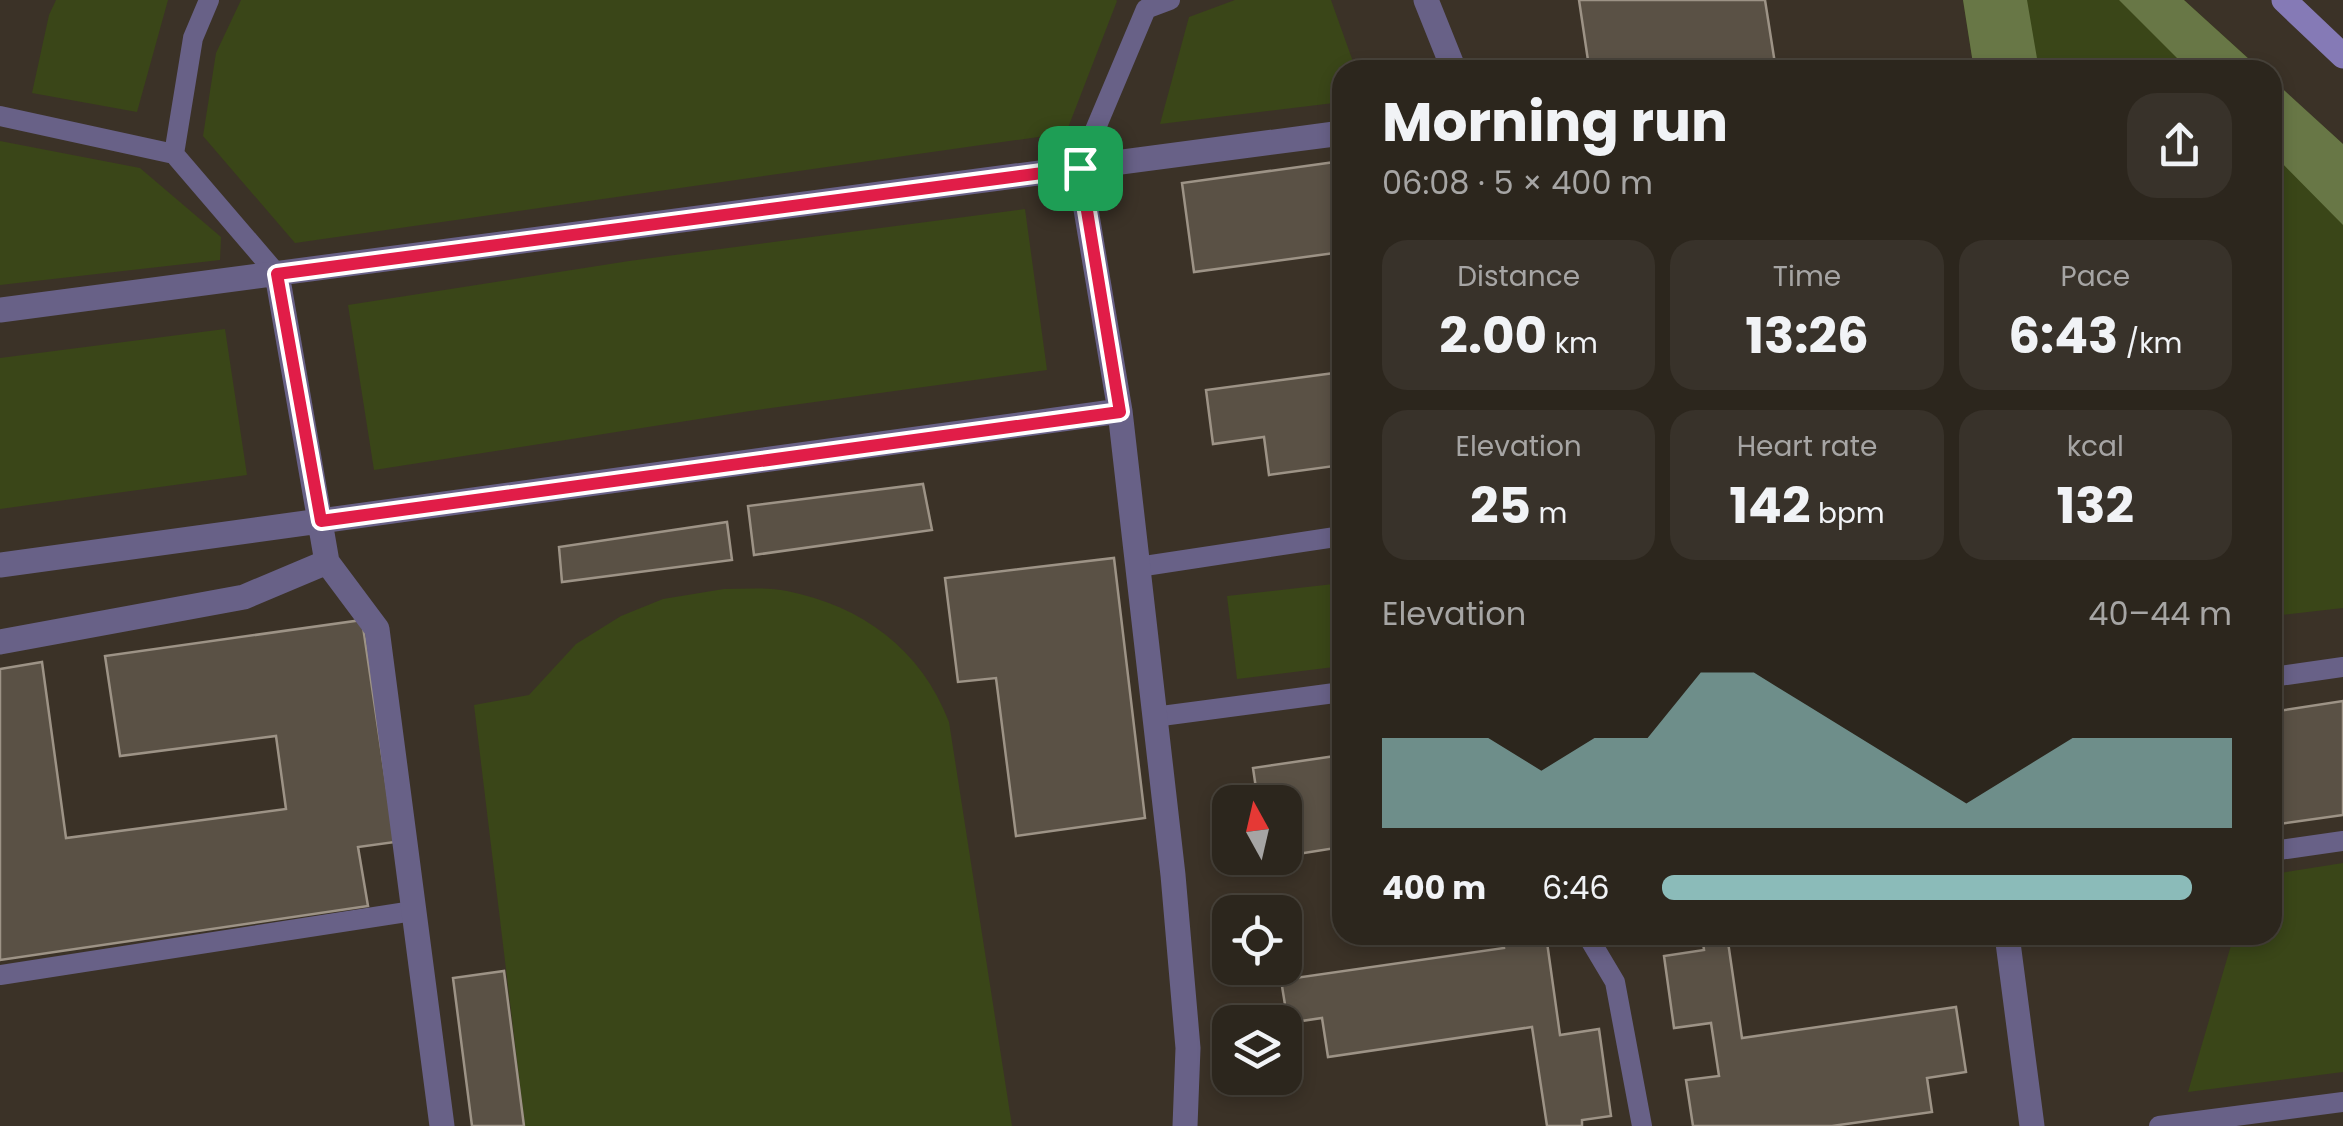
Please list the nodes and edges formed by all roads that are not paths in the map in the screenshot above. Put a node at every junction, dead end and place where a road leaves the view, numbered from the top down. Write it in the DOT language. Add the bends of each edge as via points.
graph roads {
  1 [pos="209,0"];
  2 [pos="1170,0"];
  3 [pos="1426,0"];
  4 [pos="2284,0"];
  5 [pos="1145,4"];
  6 [pos="2343,56"];
  7 [pos="1450,60"];
  8 [pos="0,116"];
  9 [pos="1332,134"];
  10 [pos="174,154"];
  11 [pos="1080,168"];
  12 [pos="277,274"];
  13 [pos="0,310"];
  14 [pos="1120,412"];
  15 [pos="321,521"];
  16 [pos="1332,538"];
  17 [pos="327,562"];
  18 [pos="0,565"];
  19 [pos="1138,567"];
  20 [pos="0,642"];
  21 [pos="2343,668"];
  22 [pos="2282,676"];
  23 [pos="1332,693"];
  24 [pos="1154,716"];
  25 [pos="2343,841"];
  26 [pos="2282,850"];
  27 [pos="412,911"];
  28 [pos="1593,945"];
  29 [pos="2007,945"];
  30 [pos="0,974"];
  31 [pos="2343,1102"];
  32 [pos="442,1126"];
  33 [pos="1185,1126"];
  34 [pos="1642,1126"];
  35 [pos="2032,1126"];
  36 [pos="2160,1126"];
  1 -- 10 [label="lane" via="192,38"];
  2 -- 5 [label="lane"];
  3 -- 7 [label="street"];
  4 -- 6 [label="main road"];
  5 -- 11 [label="lane"];
  8 -- 10 [label="lane"];
  9 -- 11 [label="street"];
  10 -- 12 [label="lane"];
  11 -- 12 [label="street"];
  11 -- 14 [label="street"];
  12 -- 13 [label="street"];
  12 -- 15 [label="street"];
  14 -- 15 [label="street"];
  14 -- 19 [label="street"];
  15 -- 17 [label="street"];
  15 -- 18 [label="street"];
  16 -- 19 [label="lane"];
  17 -- 20 [label="street" via="244,598"];
  17 -- 27 [label="street" via="376,629"];
  19 -- 24 [label="street"];
  21 -- 22 [label="lane"];
  23 -- 24 [label="lane"];
  24 -- 33 [label="street" via="1188,1048"];
  25 -- 26 [label="lane"];
  27 -- 30 [label="lane"];
  27 -- 32 [label="street"];
  28 -- 34 [label="lane" via="1615,982"];
  29 -- 35 [label="street"];
  31 -- 36 [label="lane"];
}
